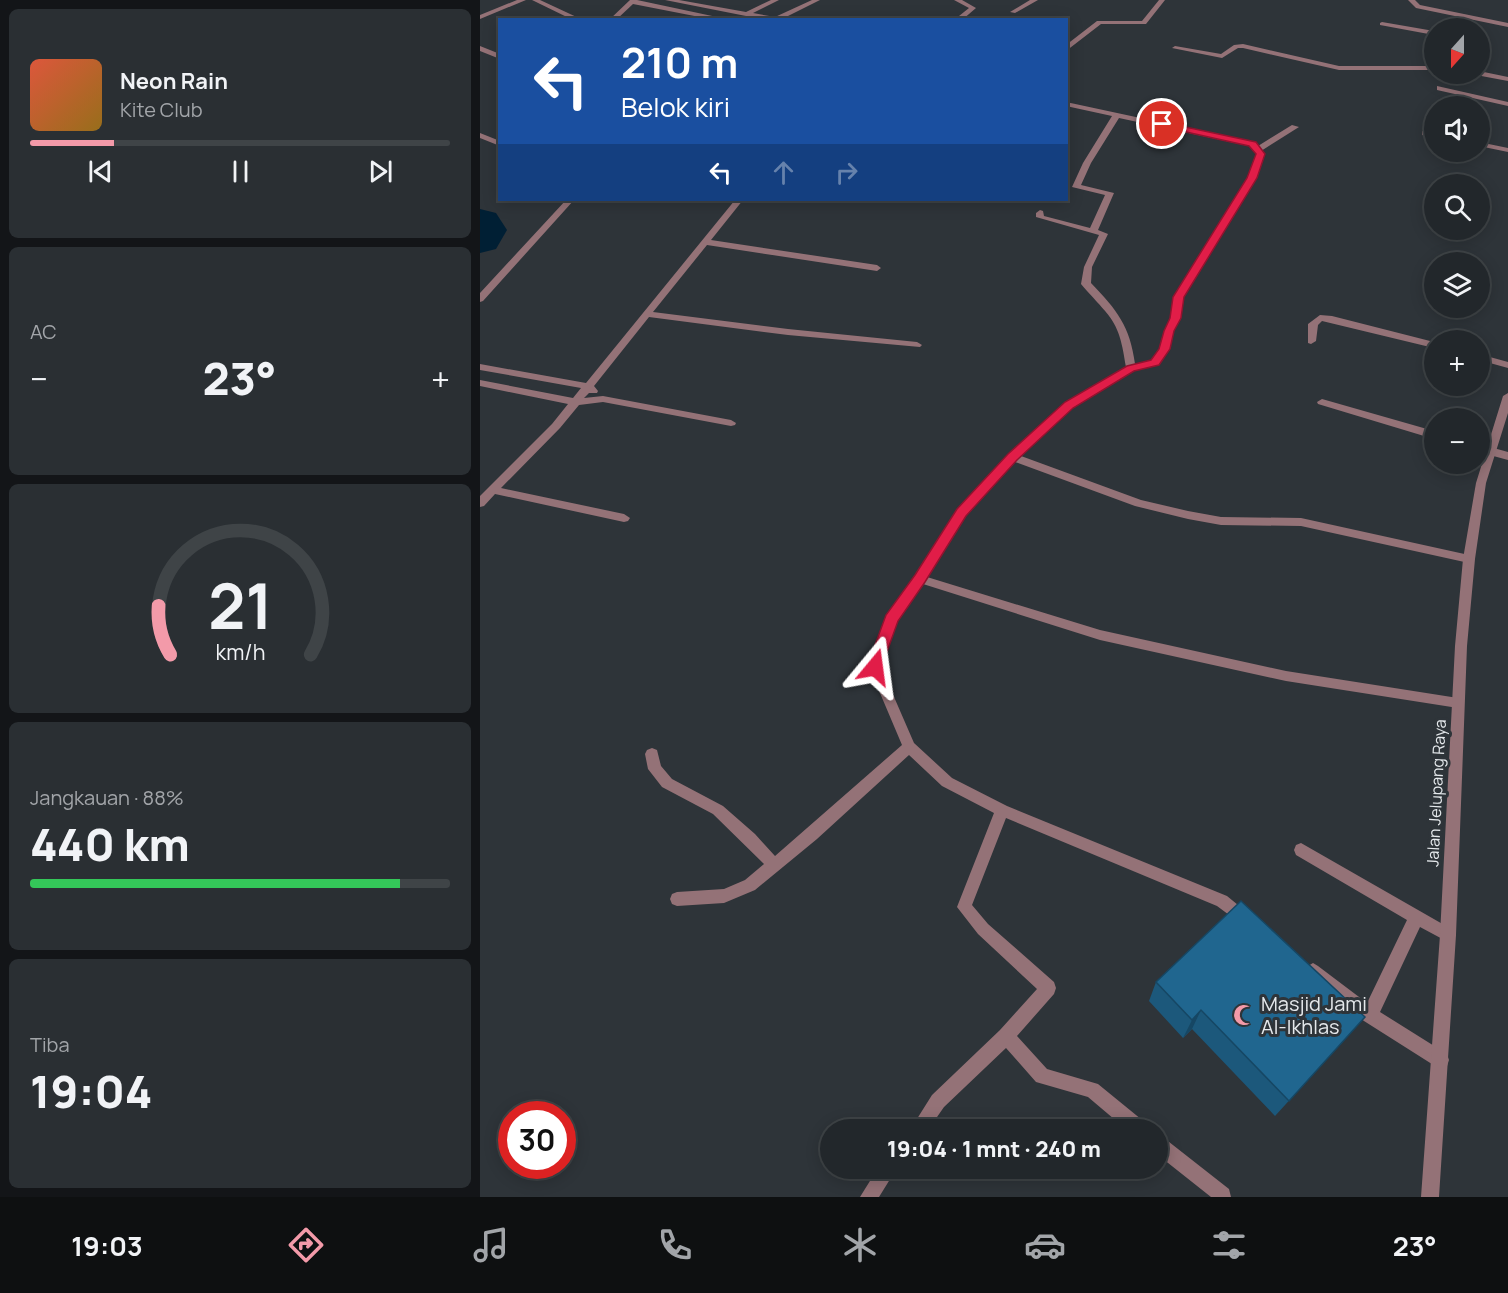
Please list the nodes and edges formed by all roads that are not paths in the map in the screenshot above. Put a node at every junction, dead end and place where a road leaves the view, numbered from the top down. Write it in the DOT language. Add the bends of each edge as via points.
graph roads {
  1 [pos="523,0"];
  2 [pos="535,0"];
  3 [pos="668,0"];
  4 [pos="776,0"];
  5 [pos="817,0"];
  6 [pos="957,0"];
  7 [pos="1035,0"];
  8 [pos="1162,0"];
  9 [pos="1411,0"];
  10 [pos="633,1"];
  11 [pos="1013,12"];
  12 [pos="747,14"];
  13 [pos="480,17"];
  14 [pos="576,18"];
  15 [pos="614,18"];
  16 [pos="718,18"];
  17 [pos="738,18"];
  18 [pos="769,18"];
  19 [pos="777,18"];
  20 [pos="960,18"];
  21 [pos="1382,24"];
  22 [pos="1508,25"];
  23 [pos="1424,31"];
  24 [pos="1068,47"];
  25 [pos="480,48"];
  26 [pos="1175,48"];
  27 [pos="498,56"];
  28 [pos="1424,68"];
  29 [pos="1490,75"];
  30 [pos="1508,79"];
  31 [pos="1440,88"];
  32 [pos="1068,104"];
  33 [pos="1508,104"];
  34 [pos="1117,115"];
  35 [pos="1295,127"];
  36 [pos="480,135"];
  37 [pos="498,143"];
  38 [pos="1490,146"];
  39 [pos="1259,149"];
  40 [pos="1508,150"];
  41 [pos="569,201"];
  42 [pos="738,201"];
  43 [pos="1040,213"];
  44 [pos="1093,231"];
  45 [pos="705,242"];
  46 [pos="877,268"];
  47 [pos="480,298"];
  48 [pos="646,314"];
  49 [pos="1311,341"];
  50 [pos="1424,342"];
  51 [pos="917,345"];
  52 [pos="1490,360"];
  53 [pos="1508,364"];
  54 [pos="480,367"];
  55 [pos="1131,368"];
  56 [pos="480,383"];
  57 [pos="587,386"];
  58 [pos="1508,396"];
  59 [pos="603,399"];
  60 [pos="575,402"];
  61 [pos="1322,402"];
  62 [pos="731,423"];
  63 [pos="1424,432"];
  64 [pos="1490,436"];
  65 [pos="1490,452"];
  66 [pos="1508,456"];
  67 [pos="1013,457"];
  68 [pos="1482,474"];
  69 [pos="493,490"];
  70 [pos="480,503"];
  71 [pos="624,518"];
  72 [pos="1469,559"];
  73 [pos="920,579"];
  74 [pos="1458,703"];
  75 [pos="909,747"];
  76 [pos="652,754"];
  77 [pos="1002,810"];
  78 [pos="1301,850"];
  79 [pos="775,866"];
  80 [pos="677,899"];
  81 [pos="1416,918"];
  82 [pos="1259,930"];
  83 [pos="1448,936"];
  84 [pos="1305,965"];
  85 [pos="1370,1015"];
  86 [pos="1006,1036"];
  87 [pos="1441,1060"];
  88 [pos="926,1119"];
  89 [pos="1128,1119"];
  90 [pos="1168,1152"];
  91 [pos="881,1179"];
  92 [pos="1223,1195"];
  93 [pos="869,1197"];
  94 [pos="1430,1197"];
  1 -- 13 [label="street"];
  2 -- 14 [label="street"];
  3 -- 12 [label="street"];
  4 -- 12 [label="street"];
  5 -- 19 [label="street"];
  6 -- 20 [label="street" via="973,8"];
  7 -- 11 [label="street"];
  8 -- 24 [label="street" via="1144,23 1099,22"];
  9 -- 22 [label="street" via="1418,7"];
  10 -- 15 [label="street"];
  10 -- 16 [label="street"];
  12 -- 17 [label="street"];
  12 -- 18 [label="street"];
  21 -- 23 [label="street"];
  25 -- 27 [label="street"];
  26 -- 28 [label="street" via="1222,56 1236,46 1243,46 1339,68"];
  29 -- 30 [label="street"];
  31 -- 33 [label="street"];
  32 -- 34 [label="street"];
  34 -- 39 [label="street" via="1252,144"];
  34 -- 44 [label="street" via="1076,187 1110,193"];
  35 -- 39 [label="street"];
  36 -- 37 [label="street"];
  38 -- 40 [label="street"];
  39 -- 55 [label="street" via="1252,178 1178,297 1176,318 1165,349 1155,362"];
  41 -- 47 [label="street"];
  42 -- 45 [label="street"];
  43 -- 44 [label="street" via="1040,217"];
  44 -- 55 [label="street" via="1104,234 1088,267 1086,284 1117,315 1127,336"];
  45 -- 46 [label="street"];
  45 -- 48 [label="street"];
  48 -- 51 [label="street"];
  48 -- 57 [label="street"];
  49 -- 50 [label="street" via="1313,324 1320,318"];
  52 -- 53 [label="street"];
  54 -- 57 [label="street"];
  55 -- 67 [label="street" via="1069,405"];
  56 -- 60 [label="street"];
  57 -- 59 [label="street"];
  57 -- 60 [label="street"];
  58 -- 64 [label="street, Jalan Jelupang Raya"];
  59 -- 60 [label="street"];
  59 -- 62 [label="street"];
  60 -- 69 [label="street"];
  61 -- 63 [label="street"];
  65 -- 66 [label="street"];
  67 -- 72 [label="street" via="1139,504 1188,515 1221,521 1300,522"];
  67 -- 73 [label="street" via="962,512"];
  68 -- 72 [label="street, Jalan Jelupang Raya"];
  69 -- 70 [label="street"];
  69 -- 71 [label="street"];
  72 -- 74 [label="street, Jalan Jelupang Raya"];
  73 -- 74 [label="street" via="1100,635 1286,676"];
  73 -- 75 [label="street" via="891,619 875,667"];
  74 -- 83 [label="street, Jalan Jelupang Raya"];
  75 -- 77 [label="street" via="947,782"];
  75 -- 79 [label="street"];
  76 -- 79 [label="street" via="654,769 667,783 718,810"];
  77 -- 82 [label="street" via="1222,901"];
  77 -- 86 [label="street" via="964,907 1048,988"];
  78 -- 81 [label="street"];
  79 -- 80 [label="street" via="750,885 724,896"];
  81 -- 83 [label="street"];
  81 -- 85 [label="street"];
  83 -- 87 [label="street, Jalan Jelupang Raya"];
  84 -- 85 [label="street"];
  85 -- 87 [label="street"];
  86 -- 88 [label="street" via="938,1101"];
  86 -- 89 [label="street" via="1042,1076 1092,1090"];
  87 -- 94 [label="street, Jalan Jelupang Raya"];
  90 -- 92 [label="street"];
  91 -- 93 [label="street"];
}
